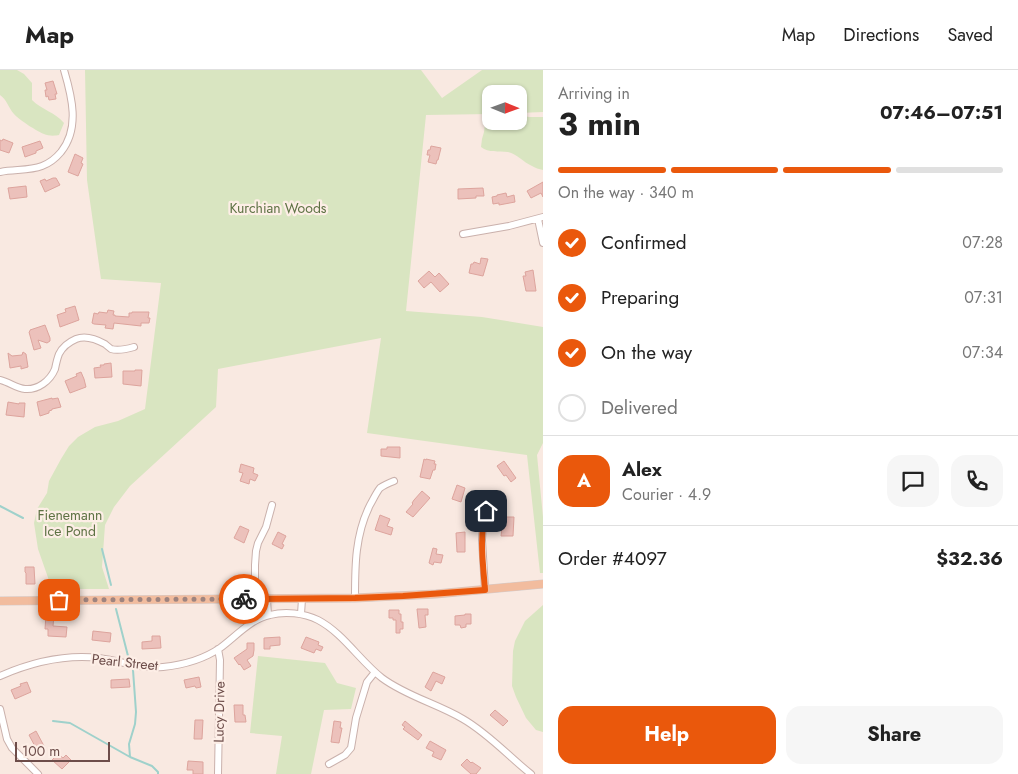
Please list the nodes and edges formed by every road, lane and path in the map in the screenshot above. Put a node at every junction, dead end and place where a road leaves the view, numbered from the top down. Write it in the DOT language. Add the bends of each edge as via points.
graph roads {
  1 [pos="64,70"];
  2 [pos="0,172"];
  3 [pos="540,218"];
  4 [pos="463,234"];
  5 [pos="543,242"];
  6 [pos="134,347"];
  7 [pos="0,380"];
  8 [pos="394,481"];
  9 [pos="490,499"];
  10 [pos="272,504"];
  11 [pos="543,584"];
  12 [pos="485,590"];
  13 [pos="355,598"];
  14 [pos="255,599"];
  15 [pos="268,599"];
  16 [pos="302,599"];
  17 [pos="0,600"];
  18 [pos="301,614"];
  19 [pos="268,615"];
  20 [pos="218,649"];
  21 [pos="375,672"];
  22 [pos="0,676"];
  23 [pos="0,709"];
  24 [pos="329,764"];
  25 [pos="38,774"];
  26 [pos="218,774"];
  27 [pos="531,774"];
  1 -- 2 [label="street" via="73,116 64,148 42,166"];
  3 -- 4 [label="street"];
  3 -- 5 [label="street"];
  6 -- 7 [label="street" via="112,349 93,339 80,338 62,349 51,376 39,387 22,389"];
  8 -- 13 [label="street" via="380,489 361,526 356,555"];
  9 -- 12 [label="street" via="482,540"];
  10 -- 14 [label="street" via="255,553"];
  11 -- 12 [label="main road"];
  12 -- 13 [label="main road"];
  13 -- 16 [label="main road"];
  14 -- 15 [label="main road"];
  14 -- 17 [label="main road"];
  15 -- 16 [label="main road"];
  15 -- 19 [label="street"];
  16 -- 18 [label="street"];
  18 -- 19 [label="street, Pearl Street"];
  18 -- 21 [label="street, Pearl Street" via="325,624"];
  19 -- 20 [label="street, Pearl Street"];
  20 -- 22 [label="street, Pearl Street" via="199,658 167,666 145,667 99,658 50,659"];
  20 -- 26 [label="street, Lucy Drive"];
  21 -- 24 [label="street" via="367,682 351,749"];
  21 -- 27 [label="street, Pearl Street" via="476,728"];
  23 -- 25 [label="street" via="12,748"];
}
